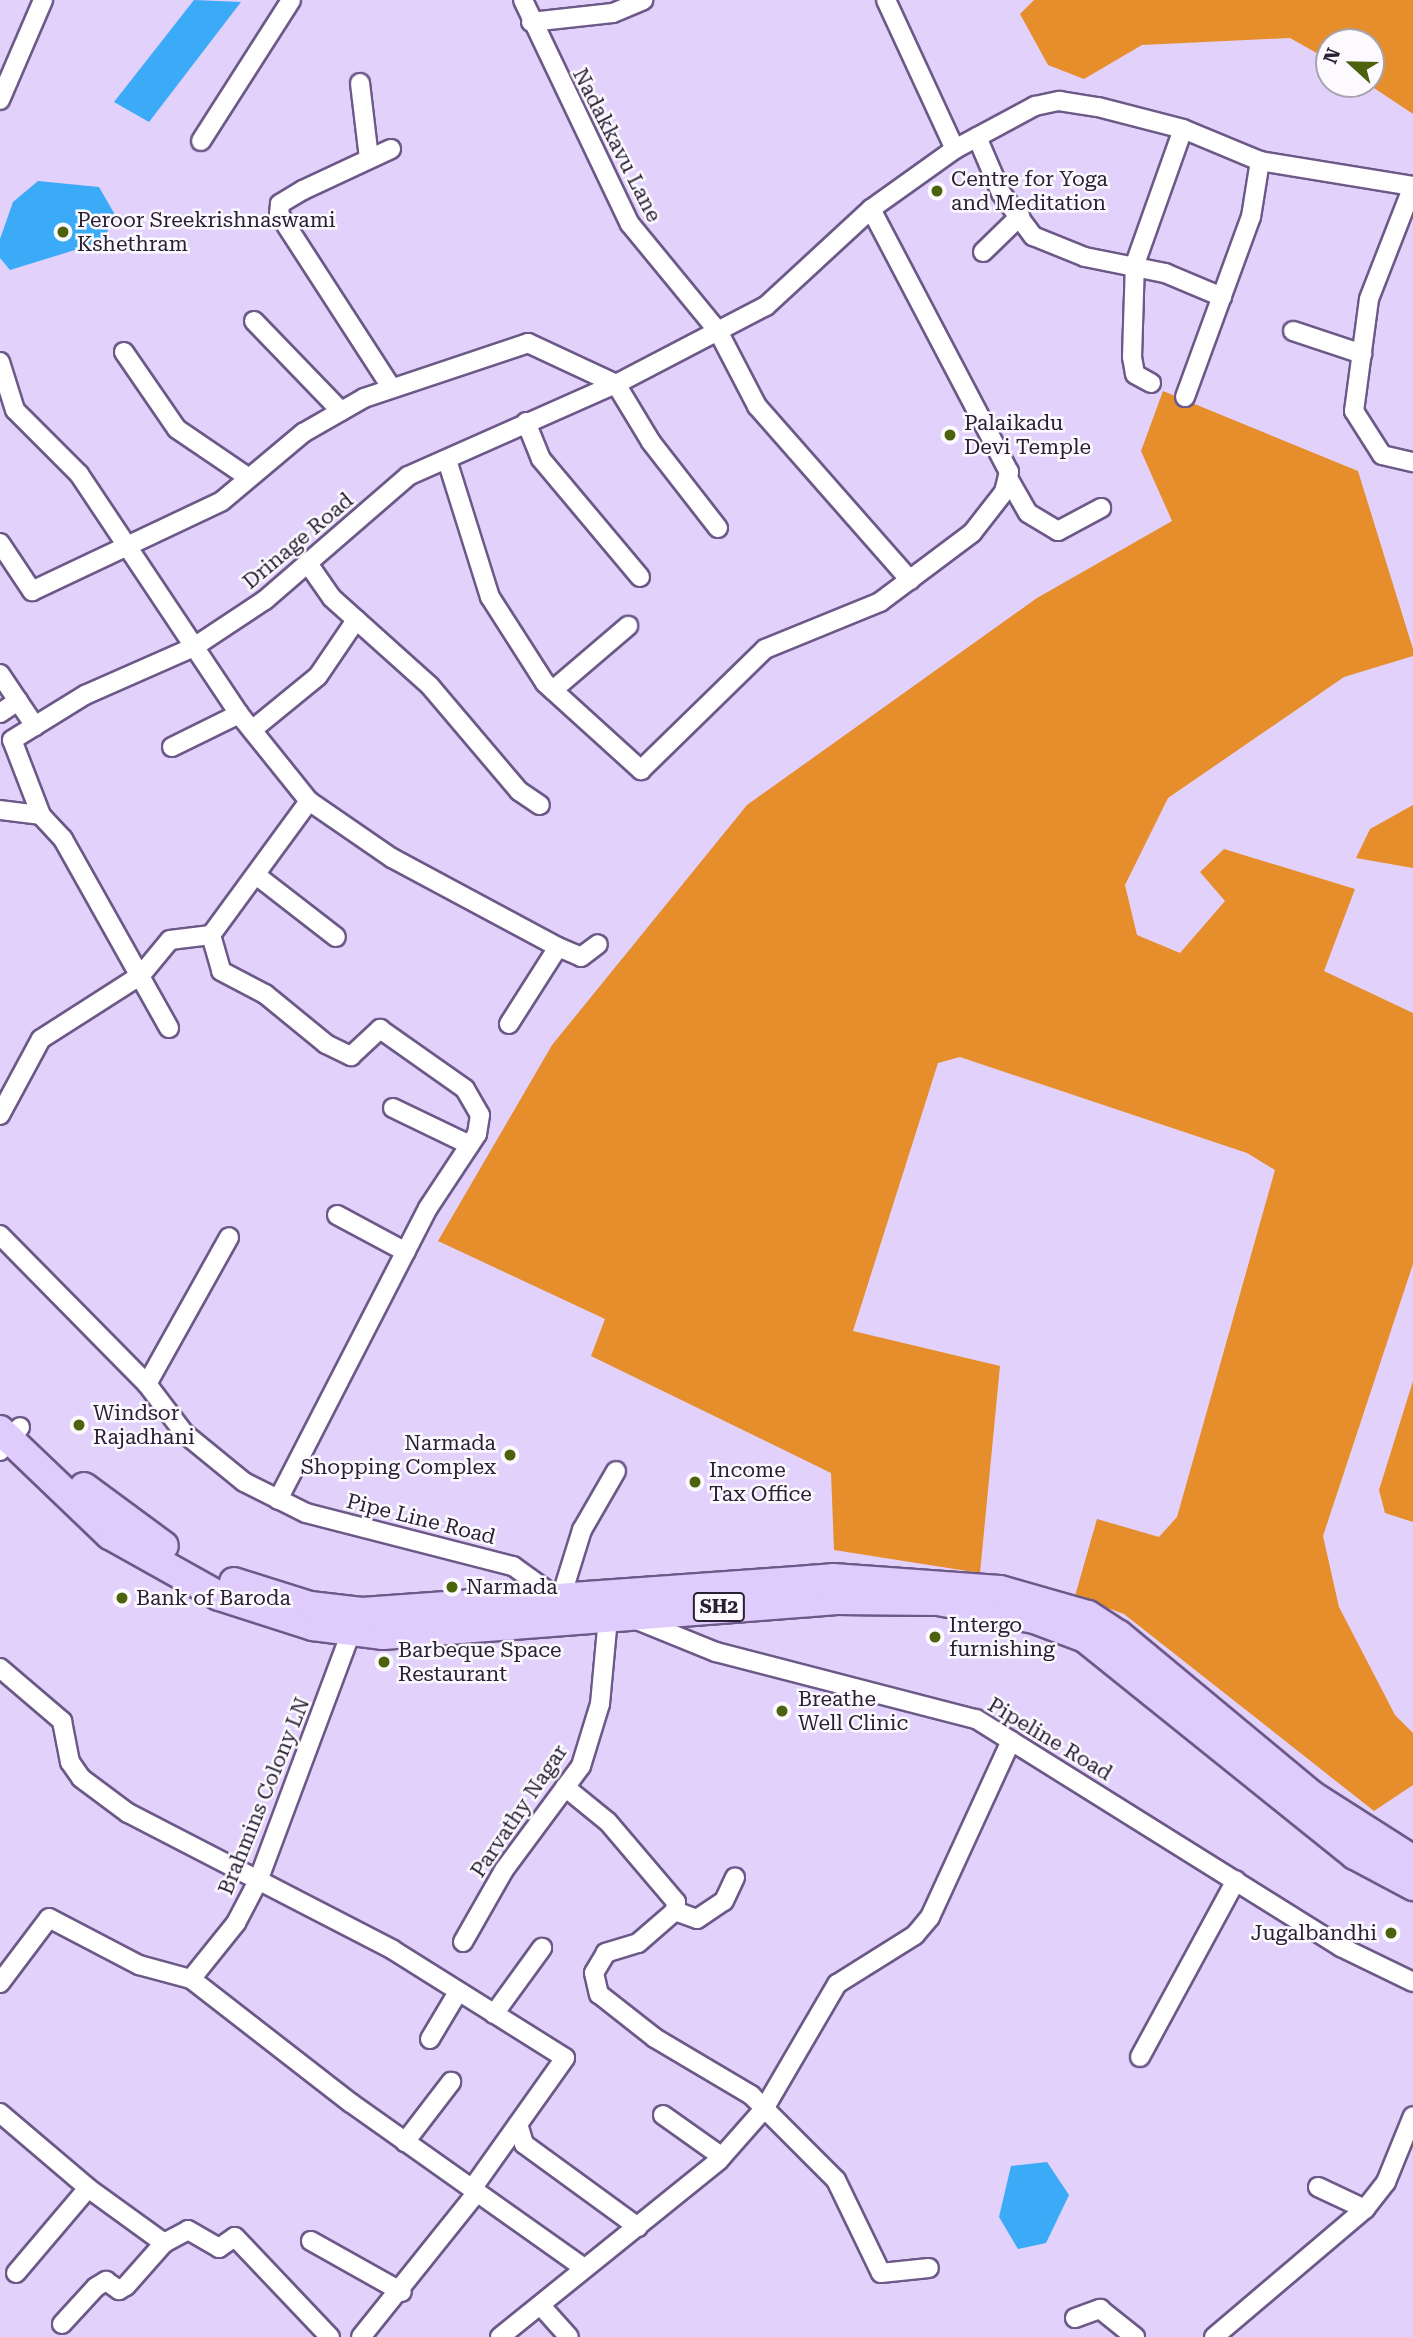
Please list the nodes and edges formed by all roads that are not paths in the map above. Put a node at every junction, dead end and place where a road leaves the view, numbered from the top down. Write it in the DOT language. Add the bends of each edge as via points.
graph roads {
  1 [pos="43,0"];
  2 [pos="291,0"];
  3 [pos="523,0"];
  4 [pos="643,0"];
  5 [pos="886,0"];
  6 [pos="531,22"];
  7 [pos="360,83"];
  8 [pos="0,100"];
  9 [pos="1183,129"];
  10 [pos="977,137"];
  11 [pos="201,141"];
  12 [pos="391,149"];
  13 [pos="955,149"];
  14 [pos="369,158"];
  15 [pos="1260,160"];
  16 [pos="1413,186"];
  17 [pos="871,209"];
  18 [pos="1020,216"];
  19 [pos="983,252"];
  20 [pos="1135,264"];
  21 [pos="1222,297"];
  22 [pos="254,321"];
  23 [pos="718,331"];
  24 [pos="1293,331"];
  25 [pos="124,352"];
  26 [pos="1362,354"];
  27 [pos="0,362"];
  28 [pos="1151,383"];
  29 [pos="617,384"];
  30 [pos="391,387"];
  31 [pos="1185,397"];
  32 [pos="341,411"];
  33 [pos="526,422"];
  34 [pos="447,460"];
  35 [pos="1413,462"];
  36 [pos="249,478"];
  37 [pos="1008,478"];
  38 [pos="1101,508"];
  39 [pos="718,528"];
  40 [pos="0,543"];
  41 [pos="133,549"];
  42 [pos="309,565"];
  43 [pos="640,577"];
  44 [pos="910,580"];
  45 [pos="356,620"];
  46 [pos="628,626"];
  47 [pos="194,648"];
  48 [pos="0,674"];
  49 [pos="552,690"];
  50 [pos="18,701"];
  51 [pos="0,713"];
  52 [pos="239,715"];
  53 [pos="35,726"];
  54 [pos="252,730"];
  55 [pos="172,747"];
  56 [pos="309,801"];
  57 [pos="540,805"];
  58 [pos="0,810"];
  59 [pos="41,815"];
  60 [pos="256,875"];
  61 [pos="211,935"];
  62 [pos="336,937"];
  63 [pos="598,944"];
  64 [pos="558,947"];
  65 [pos="141,975"];
  66 [pos="509,1024"];
  67 [pos="169,1028"];
  68 [pos="393,1108"];
  69 [pos="0,1115"];
  70 [pos="470,1145"];
  71 [pos="337,1215"];
  72 [pos="0,1235"];
  73 [pos="229,1237"];
  74 [pos="406,1252"];
  75 [pos="147,1384"];
  76 [pos="6,1431"];
  77 [pos="617,1471"];
  78 [pos="278,1500"];
  79 [pos="558,1609"];
  80 [pos="624,1609"];
  81 [pos="355,1622"];
  82 [pos="0,1668"];
  83 [pos="1011,1741"];
  84 [pos="565,1787"];
  85 [pos="1413,1860"];
  86 [pos="735,1877"];
  87 [pos="1236,1880"];
  88 [pos="258,1881"];
  89 [pos="1413,1886"];
  90 [pos="675,1911"];
  91 [pos="463,1942"];
  92 [pos="542,1948"];
  93 [pos="191,1979"];
  94 [pos="1413,1982"];
  95 [pos="0,1983"];
  96 [pos="458,1992"];
  97 [pos="494,2014"];
  98 [pos="430,2039"];
  99 [pos="1140,2057"];
  100 [pos="451,2082"];
  101 [pos="764,2109"];
  102 [pos="0,2113"];
  103 [pos="663,2115"];
  104 [pos="1413,2116"];
  105 [pos="518,2124"];
  106 [pos="405,2142"];
  107 [pos="722,2157"];
  108 [pos="1318,2187"];
  109 [pos="88,2188"];
  110 [pos="474,2190"];
  111 [pos="1365,2209"];
  112 [pos="638,2227"];
  113 [pos="312,2241"];
  114 [pos="163,2243"];
  115 [pos="583,2267"];
  116 [pos="929,2268"];
  117 [pos="16,2273"];
  118 [pos="402,2292"];
  119 [pos="542,2307"];
  120 [pos="1075,2318"];
  121 [pos="62,2324"];
  122 [pos="330,2337"];
  123 [pos="361,2337"];
  124 [pos="500,2337"];
  125 [pos="569,2337"];
  126 [pos="1135,2337"];
  127 [pos="1214,2337"];
  1 -- 8 [label="street"];
  2 -- 11 [label="street"];
  3 -- 6 [label="street, Nadakkavu Lane"];
  4 -- 6 [label="street" via="612,13"];
  5 -- 13 [label="street"];
  6 -- 23 [label="street, Nadakkavu Lane" via="629,224"];
  7 -- 14 [label="street"];
  9 -- 10 [label="street, Drinage Road" via="1059,101"];
  9 -- 15 [label="street, Drinage Road"];
  9 -- 20 [label="street"];
  10 -- 13 [label="street, Drinage Road"];
  10 -- 18 [label="street" via="1001,193"];
  12 -- 14 [label="street"];
  13 -- 17 [label="street, Drinage Road"];
  14 -- 30 [label="street" via="280,204 279,214"];
  15 -- 16 [label="street, Drinage Road"];
  15 -- 21 [label="street" via="1260,189"];
  16 -- 26 [label="street" via="1369,299"];
  17 -- 23 [label="street, Drinage Road" via="766,306"];
  17 -- 37 [label="street"];
  18 -- 19 [label="street"];
  18 -- 20 [label="street" via="1033,236 1085,257"];
  20 -- 21 [label="street"];
  20 -- 28 [label="street" via="1132,357 1135,374"];
  21 -- 31 [label="street"];
  22 -- 32 [label="street"];
  23 -- 29 [label="street, Drinage Road"];
  23 -- 44 [label="street, Nadakkavu Lane" via="757,406"];
  24 -- 26 [label="street"];
  25 -- 36 [label="street" via="177,429"];
  26 -- 35 [label="street" via="1354,411 1368,442 1382,455"];
  27 -- 41 [label="street" via="15,410 79,474"];
  29 -- 30 [label="street" via="528,343"];
  29 -- 33 [label="street, Drinage Road"];
  29 -- 39 [label="street" via="651,442"];
  30 -- 32 [label="street"];
  32 -- 36 [label="street"];
  33 -- 34 [label="street, Drinage Road"];
  33 -- 43 [label="street" via="541,459"];
  34 -- 42 [label="street, Drinage Road" via="408,476"];
  34 -- 49 [label="street" via="490,597"];
  36 -- 41 [label="street" via="222,501"];
  37 -- 38 [label="street" via="1028,513 1058,531"];
  37 -- 44 [label="street" via="999,502 972,533"];
  40 -- 41 [label="street" via="33,592"];
  41 -- 47 [label="street"];
  42 -- 45 [label="street"];
  42 -- 47 [label="street, Drinage Road"];
  44 -- 49 [label="street" via="846,620 765,649 641,770"];
  45 -- 54 [label="street" via="318,676"];
  45 -- 57 [label="street" via="430,686 519,791"];
  46 -- 49 [label="street"];
  47 -- 52 [label="street"];
  47 -- 53 [label="street, Drinage Road" via="85,695"];
  48 -- 50 [label="street"];
  50 -- 51 [label="street"];
  50 -- 53 [label="street"];
  52 -- 54 [label="street"];
  52 -- 55 [label="street"];
  53 -- 59 [label="street, Drinage Road" via="12,740"];
  54 -- 56 [label="street"];
  56 -- 60 [label="street"];
  56 -- 64 [label="street" via="392,858"];
  58 -- 59 [label="street"];
  59 -- 65 [label="street" via="63,839"];
  60 -- 61 [label="street"];
  60 -- 62 [label="street"];
  61 -- 65 [label="street" via="170,940"];
  61 -- 70 [label="street" via="222,971 265,994 326,1044 351,1056 380,1029 465,1089 480,1115"];
  63 -- 64 [label="street" via="581,957"];
  64 -- 66 [label="street"];
  65 -- 67 [label="street"];
  65 -- 69 [label="street" via="41,1039"];
  68 -- 70 [label="street"];
  70 -- 74 [label="street"];
  71 -- 74 [label="street"];
  72 -- 75 [label="street, Pipe Line Road"];
  73 -- 75 [label="street"];
  74 -- 78 [label="street"];
  75 -- 78 [label="street, Pipe Line Road" via="214,1460"];
  76 -- 81 [label="main road" via="190,1562"];
  77 -- 79 [label="street" via="582,1530"];
  78 -- 79 [label="street, Pipe Line Road" via="306,1513 513,1566"];
  79 -- 80 [label="main road"];
  79 -- 81 [label="main road"];
  80 -- 83 [label="street, Pipeline Road" via="716,1652 976,1720"];
  80 -- 84 [label="street, Parvathy Nagar" via="594,1728 581,1766"];
  80 -- 85 [label="main road" via="895,1578 1050,1602 1119,1635 1313,1796"];
  80 -- 89 [label="main road, SH2" via="911,1599 1034,1619 1084,1637 1355,1855"];
  81 -- 88 [label="street, Brahmins Colony LN"];
  82 -- 88 [label="street" via="62,1721 70,1762 90,1787"];
  83 -- 87 [label="street, Pipeline Road"];
  83 -- 101 [label="street" via="930,1917 904,1946 837,1984"];
  84 -- 90 [label="street" via="660,1877"];
  84 -- 91 [label="street, Parvathy Nagar" via="504,1870"];
  86 -- 90 [label="street" via="724,1901 697,1919"];
  87 -- 94 [label="street, Pipeline Road" via="1341,1947"];
  87 -- 99 [label="street"];
  88 -- 93 [label="street, Brahmins Colony LN" via="236,1923"];
  88 -- 96 [label="street"];
  90 -- 101 [label="street" via="638,1943 606,1953 593,1983 655,2038 743,2088"];
  92 -- 97 [label="street"];
  93 -- 95 [label="street" via="139,1965 49,1918"];
  93 -- 106 [label="street"];
  96 -- 97 [label="street"];
  96 -- 98 [label="street"];
  97 -- 105 [label="street" via="565,2058"];
  100 -- 106 [label="street"];
  101 -- 107 [label="street"];
  101 -- 116 [label="street" via="836,2180 881,2273"];
  102 -- 109 [label="street"];
  103 -- 107 [label="street"];
  104 -- 111 [label="street" via="1386,2182"];
  105 -- 110 [label="street"];
  105 -- 112 [label="street" via="524,2144"];
  106 -- 110 [label="street"];
  107 -- 112 [label="street"];
  108 -- 111 [label="street"];
  109 -- 114 [label="street"];
  109 -- 117 [label="street"];
  110 -- 115 [label="street"];
  110 -- 118 [label="street"];
  111 -- 127 [label="street"];
  112 -- 115 [label="street"];
  113 -- 118 [label="street"];
  114 -- 121 [label="street" via="126,2286 119,2290 106,2281"];
  114 -- 122 [label="street" via="188,2230 219,2248 235,2237"];
  115 -- 119 [label="street"];
  118 -- 123 [label="street"];
  119 -- 124 [label="street"];
  119 -- 125 [label="street"];
  120 -- 126 [label="street" via="1100,2309"];
}
